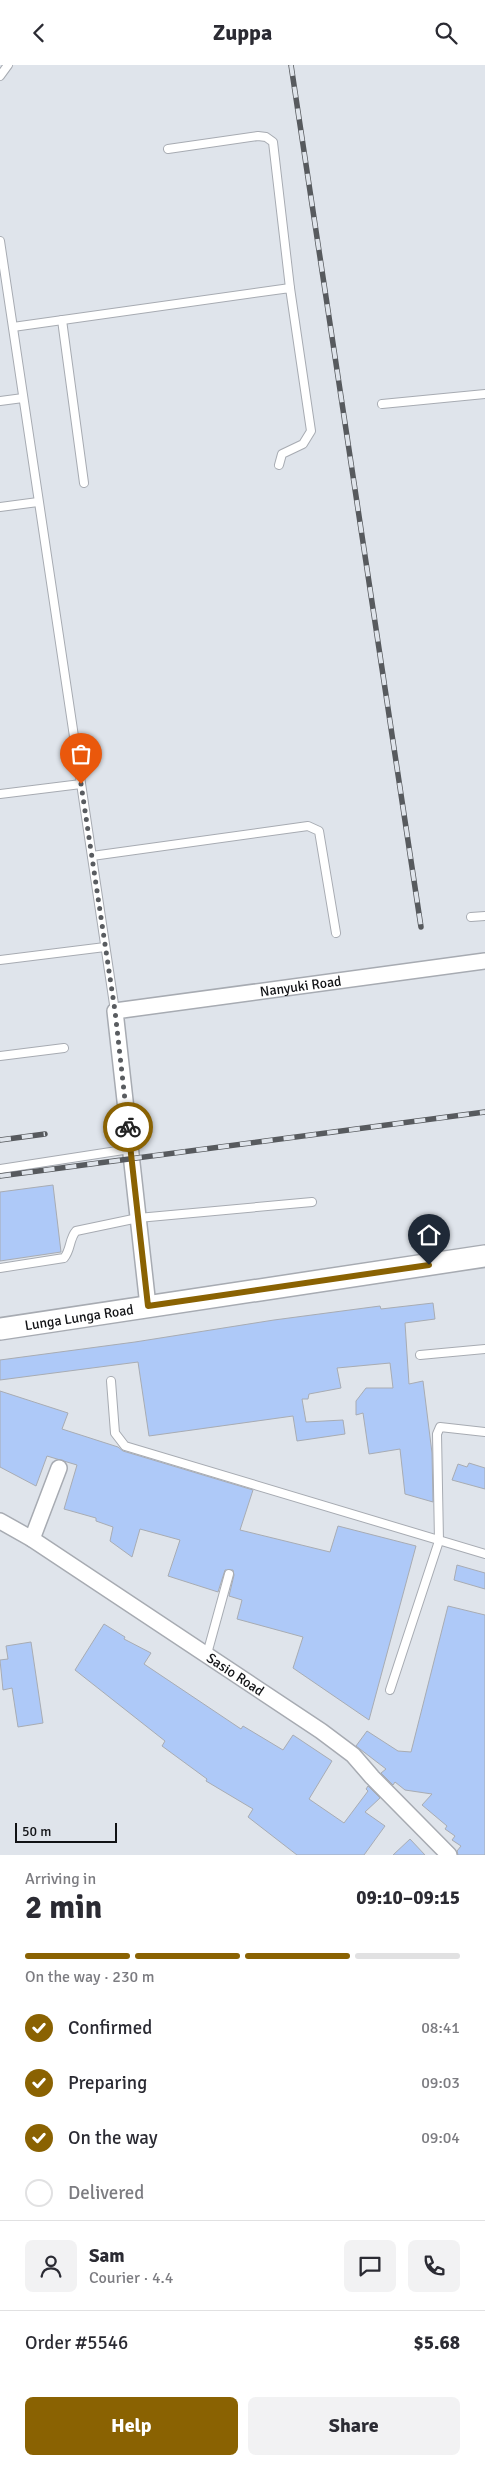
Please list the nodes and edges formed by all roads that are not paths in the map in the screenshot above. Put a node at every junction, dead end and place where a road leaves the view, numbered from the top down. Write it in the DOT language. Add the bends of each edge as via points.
graph roads {
  1 [pos="8,65"];
  2 [pos="0,76"];
  3 [pos="168,149"];
  4 [pos="0,241"];
  5 [pos="290,288"];
  6 [pos="62,320"];
  7 [pos="13,327"];
  8 [pos="485,394"];
  9 [pos="23,398"];
  10 [pos="0,401"];
  11 [pos="382,404"];
  12 [pos="279,465"];
  13 [pos="84,483"];
  14 [pos="38,502"];
  15 [pos="0,507"];
  16 [pos="81,784"];
  17 [pos="0,794"];
  18 [pos="92,856"];
  19 [pos="485,915"];
  20 [pos="471,917"];
  21 [pos="336,933"];
  22 [pos="105,947"];
  23 [pos="0,960"];
  24 [pos="485,961"];
  25 [pos="115,1011"];
  26 [pos="64,1049"];
  27 [pos="0,1056"];
  28 [pos="130,1149"];
  29 [pos="0,1169"];
  30 [pos="312,1202"];
  31 [pos="138,1218"];
  32 [pos="485,1256"];
  33 [pos="0,1268"];
  34 [pos="148,1306"];
  35 [pos="0,1329"];
  36 [pos="485,1349"];
  37 [pos="420,1355"];
  38 [pos="111,1381"];
  39 [pos="485,1432"];
  40 [pos="59,1468"];
  41 [pos="0,1521"];
  42 [pos="32,1539"];
  43 [pos="439,1541"];
  44 [pos="485,1554"];
  45 [pos="229,1574"];
  46 [pos="207,1654"];
  47 [pos="390,1690"];
  48 [pos="449,1855"];
  1 -- 2 [label="lane"];
  3 -- 5 [label="lane" via="258,136 273,142"];
  4 -- 7 [label="lane"];
  5 -- 6 [label="lane"];
  5 -- 12 [label="lane" via="311,431 303,444 282,454"];
  6 -- 7 [label="lane"];
  6 -- 13 [label="lane"];
  7 -- 9 [label="lane"];
  8 -- 11 [label="lane"];
  9 -- 10 [label="lane"];
  9 -- 14 [label="lane"];
  14 -- 15 [label="lane"];
  14 -- 16 [label="lane"];
  16 -- 17 [label="lane"];
  16 -- 18 [label="lane"];
  18 -- 21 [label="lane" via="308,826 319,831"];
  18 -- 22 [label="lane"];
  19 -- 20 [label="lane"];
  22 -- 23 [label="lane"];
  22 -- 25 [label="lane"];
  24 -- 25 [label="street, Nanyuki Road"];
  25 -- 28 [label="street"];
  26 -- 27 [label="lane"];
  28 -- 29 [label="lane"];
  28 -- 31 [label="street"];
  30 -- 31 [label="lane"];
  31 -- 33 [label="lane" via="76,1231 72,1235 69,1253 64,1258"];
  31 -- 34 [label="street"];
  32 -- 34 [label="main road, Lunga Lunga Road"];
  34 -- 35 [label="main road, Lunga Lunga Road"];
  36 -- 37 [label="lane"];
  38 -- 43 [label="lane" via="115,1433 125,1446"];
  39 -- 43 [label="lane" via="440,1427 437,1434"];
  40 -- 42 [label="street"];
  41 -- 42 [label="street, Sasio Road"];
  42 -- 46 [label="street, Sasio Road"];
  43 -- 44 [label="lane"];
  43 -- 47 [label="lane"];
  45 -- 46 [label="lane"];
  46 -- 48 [label="street, Sasio Road" via="353,1755"];
}
